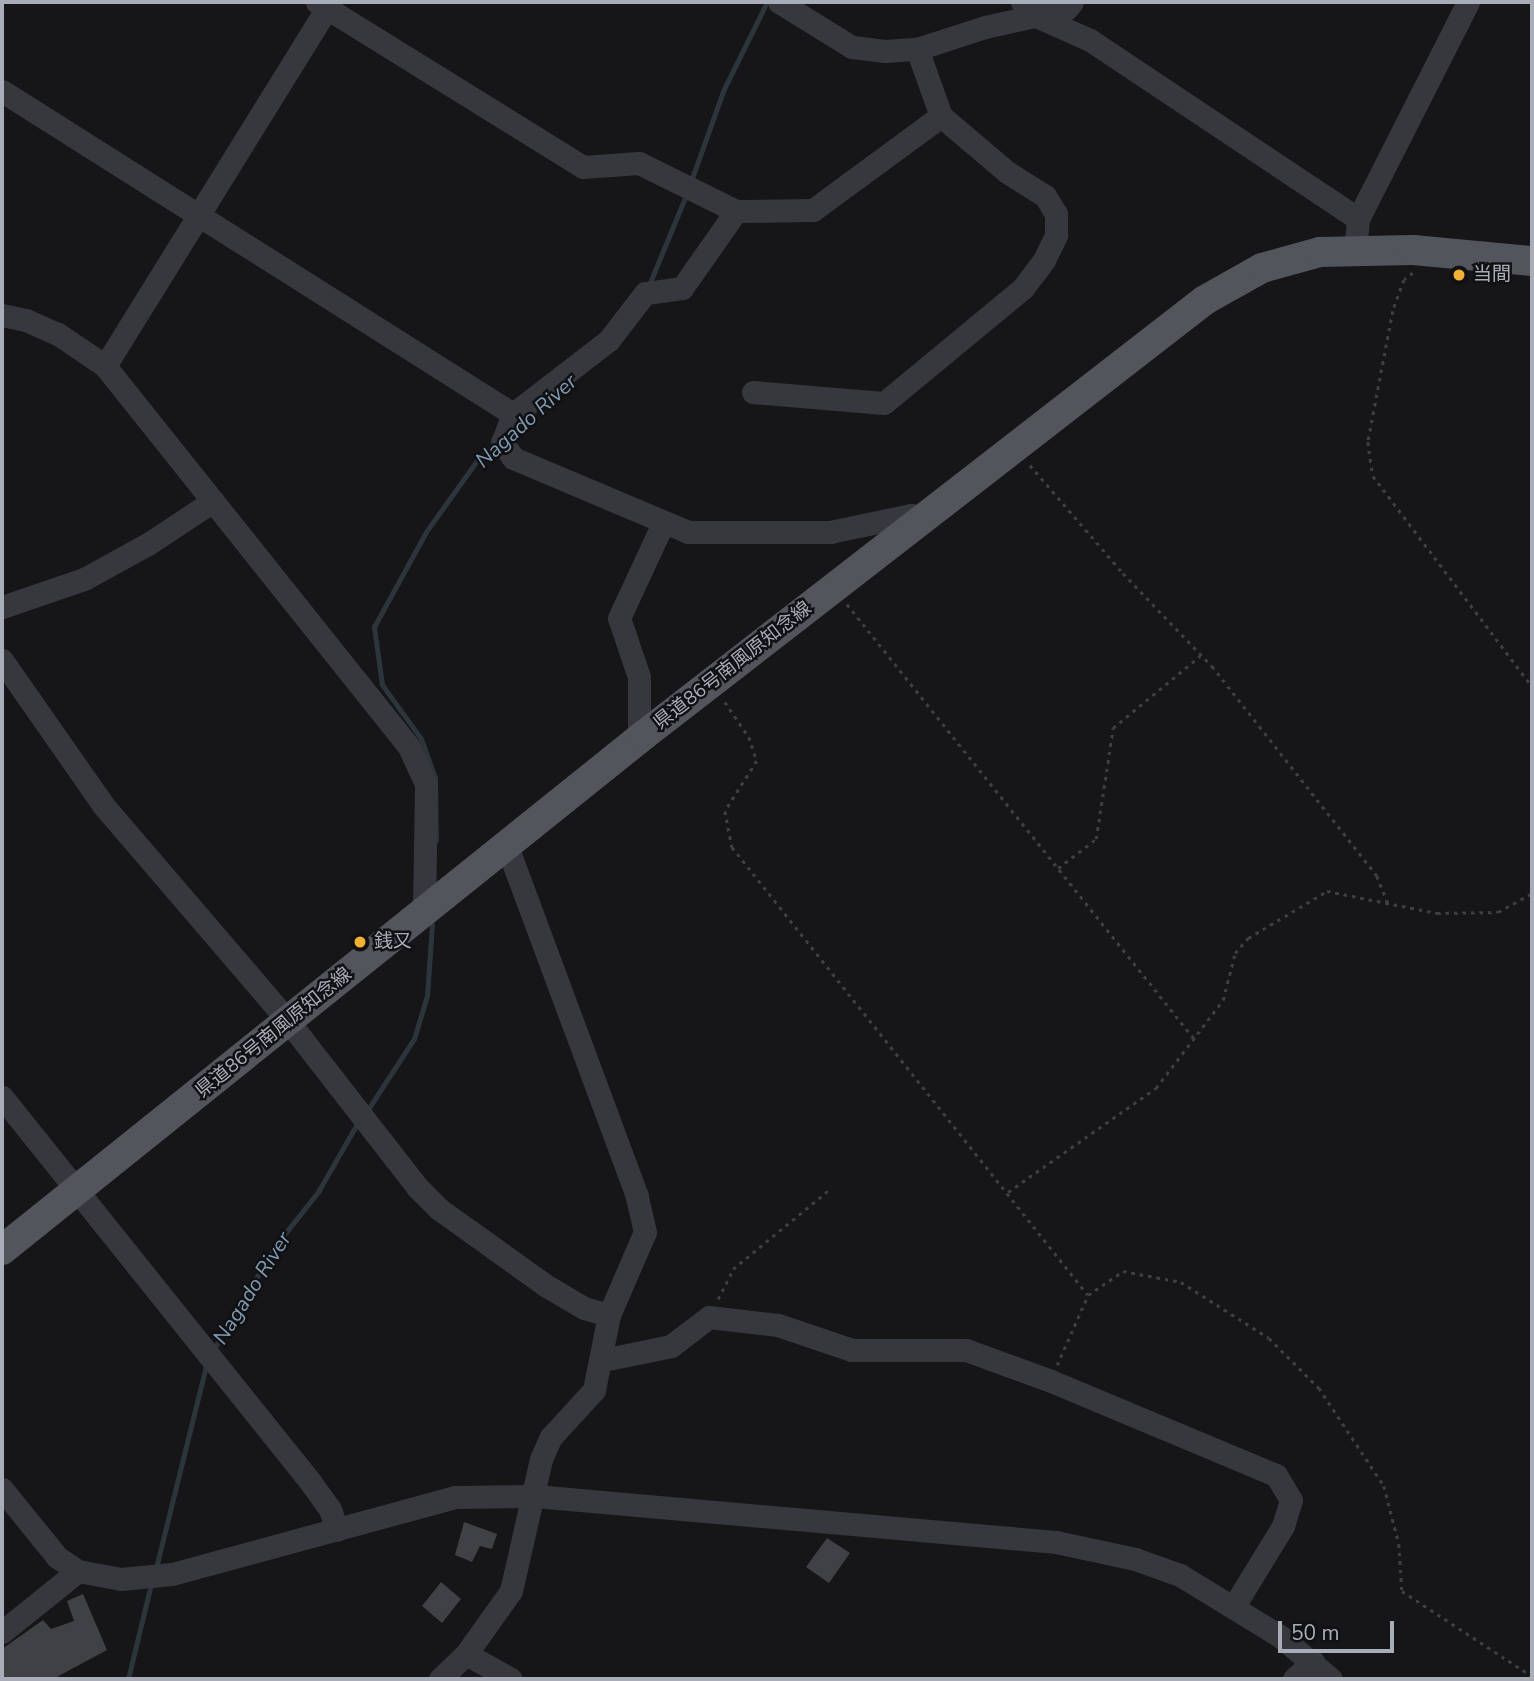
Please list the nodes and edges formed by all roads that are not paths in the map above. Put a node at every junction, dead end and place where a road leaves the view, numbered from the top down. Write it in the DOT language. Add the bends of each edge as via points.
graph roads {
  1 [pos="779,2"];
  2 [pos="1072,2"];
  3 [pos="1468,2"];
  4 [pos="325,4"];
  5 [pos="1029,9"];
  6 [pos="917,49"];
  7 [pos="2,91"];
  8 [pos="942,116"];
  9 [pos="736,211"];
  10 [pos="199,215"];
  11 [pos="1358,219"];
  12 [pos="1355,249"];
  13 [pos="1532,261"];
  14 [pos="2,315"];
  15 [pos="105,366"];
  16 [pos="753,391"];
  17 [pos="513,414"];
  18 [pos="213,501"];
  19 [pos="922,521"];
  20 [pos="663,523"];
  21 [pos="2,607"];
  22 [pos="2,660"];
  23 [pos="644,735"];
  24 [pos="507,848"];
  25 [pos="424,913"];
  26 [pos="288,1021"];
  27 [pos="2,1097"];
  28 [pos="78,1189"];
  29 [pos="2,1250"];
  30 [pos="609,1315"];
  31 [pos="603,1360"];
  32 [pos="2,1489"];
  33 [pos="535,1496"];
  34 [pos="337,1531"];
  35 [pos="78,1571"];
  36 [pos="1234,1606"];
  37 [pos="2,1632"];
  38 [pos="466,1654"];
  39 [pos="1313,1661"];
  40 [pos="440,1679"];
  41 [pos="510,1679"];
  42 [pos="1294,1679"];
  43 [pos="1331,1679"];
  1 -- 6 [label="street" via="852,47"];
  2 -- 5 [label="street" via="1066,9"];
  3 -- 11 [label="street"];
  4 -- 9 [label="street" via="583,167 639,163"];
  4 -- 10 [label="street"];
  5 -- 6 [label="street"];
  5 -- 11 [label="street" via="1090,40"];
  6 -- 8 [label="street"];
  7 -- 10 [label="street"];
  8 -- 9 [label="street" via="813,210"];
  8 -- 16 [label="street" via="1007,172 1045,196 1056,214 1056,234 1044,260 1023,288 884,403"];
  9 -- 17 [label="street" via="682,288 645,293 609,340"];
  10 -- 15 [label="street"];
  10 -- 17 [label="street"];
  11 -- 12 [label="street"];
  12 -- 13 [label="main road, 県道86号南風原知念線"];
  12 -- 19 [label="main road, 県道86号南風原知念線" via="1287,259 1238,279"];
  14 -- 15 [label="street" via="58,334"];
  15 -- 18 [label="street"];
  17 -- 20 [label="street" via="502,442 513,458"];
  18 -- 21 [label="street" via="149,544 84,579"];
  18 -- 25 [label="street" via="409,747 426,784"];
  19 -- 20 [label="street" via="911,516 830,532 688,532"];
  19 -- 23 [label="main road, 県道86号南風原知念線"];
  20 -- 23 [label="street" via="619,618 639,677 639,727"];
  22 -- 26 [label="street" via="103,805"];
  23 -- 24 [label="main road, 県道86号南風原知念線"];
  24 -- 25 [label="main road, 県道86号南風原知念線"];
  24 -- 30 [label="street" via="644,1218 641,1248"];
  25 -- 26 [label="main road, 県道86号南風原知念線"];
  26 -- 28 [label="main road, 県道86号南風原知念線"];
  26 -- 30 [label="street" via="439,1209 545,1285 584,1308"];
  27 -- 28 [label="street"];
  28 -- 29 [label="main road, 県道86号南風原知念線"];
  28 -- 34 [label="street" via="311,1483 330,1509"];
  30 -- 31 [label="street"];
  31 -- 33 [label="street" via="594,1390 551,1437 541,1459"];
  31 -- 36 [label="street" via="671,1346 709,1317 778,1325 852,1350 966,1350 1051,1381 1276,1475 1291,1500 1283,1526"];
  32 -- 35 [label="street" via="57,1557"];
  33 -- 34 [label="street" via="456,1497"];
  33 -- 36 [label="street" via="1055,1542 1135,1559 1180,1575"];
  33 -- 38 [label="street" via="510,1591"];
  34 -- 35 [label="street" via="172,1574 121,1579"];
  35 -- 37 [label="street"];
  36 -- 39 [label="street"];
  38 -- 40 [label="street"];
  38 -- 41 [label="street"];
  39 -- 42 [label="street"];
  39 -- 43 [label="street"];
}
